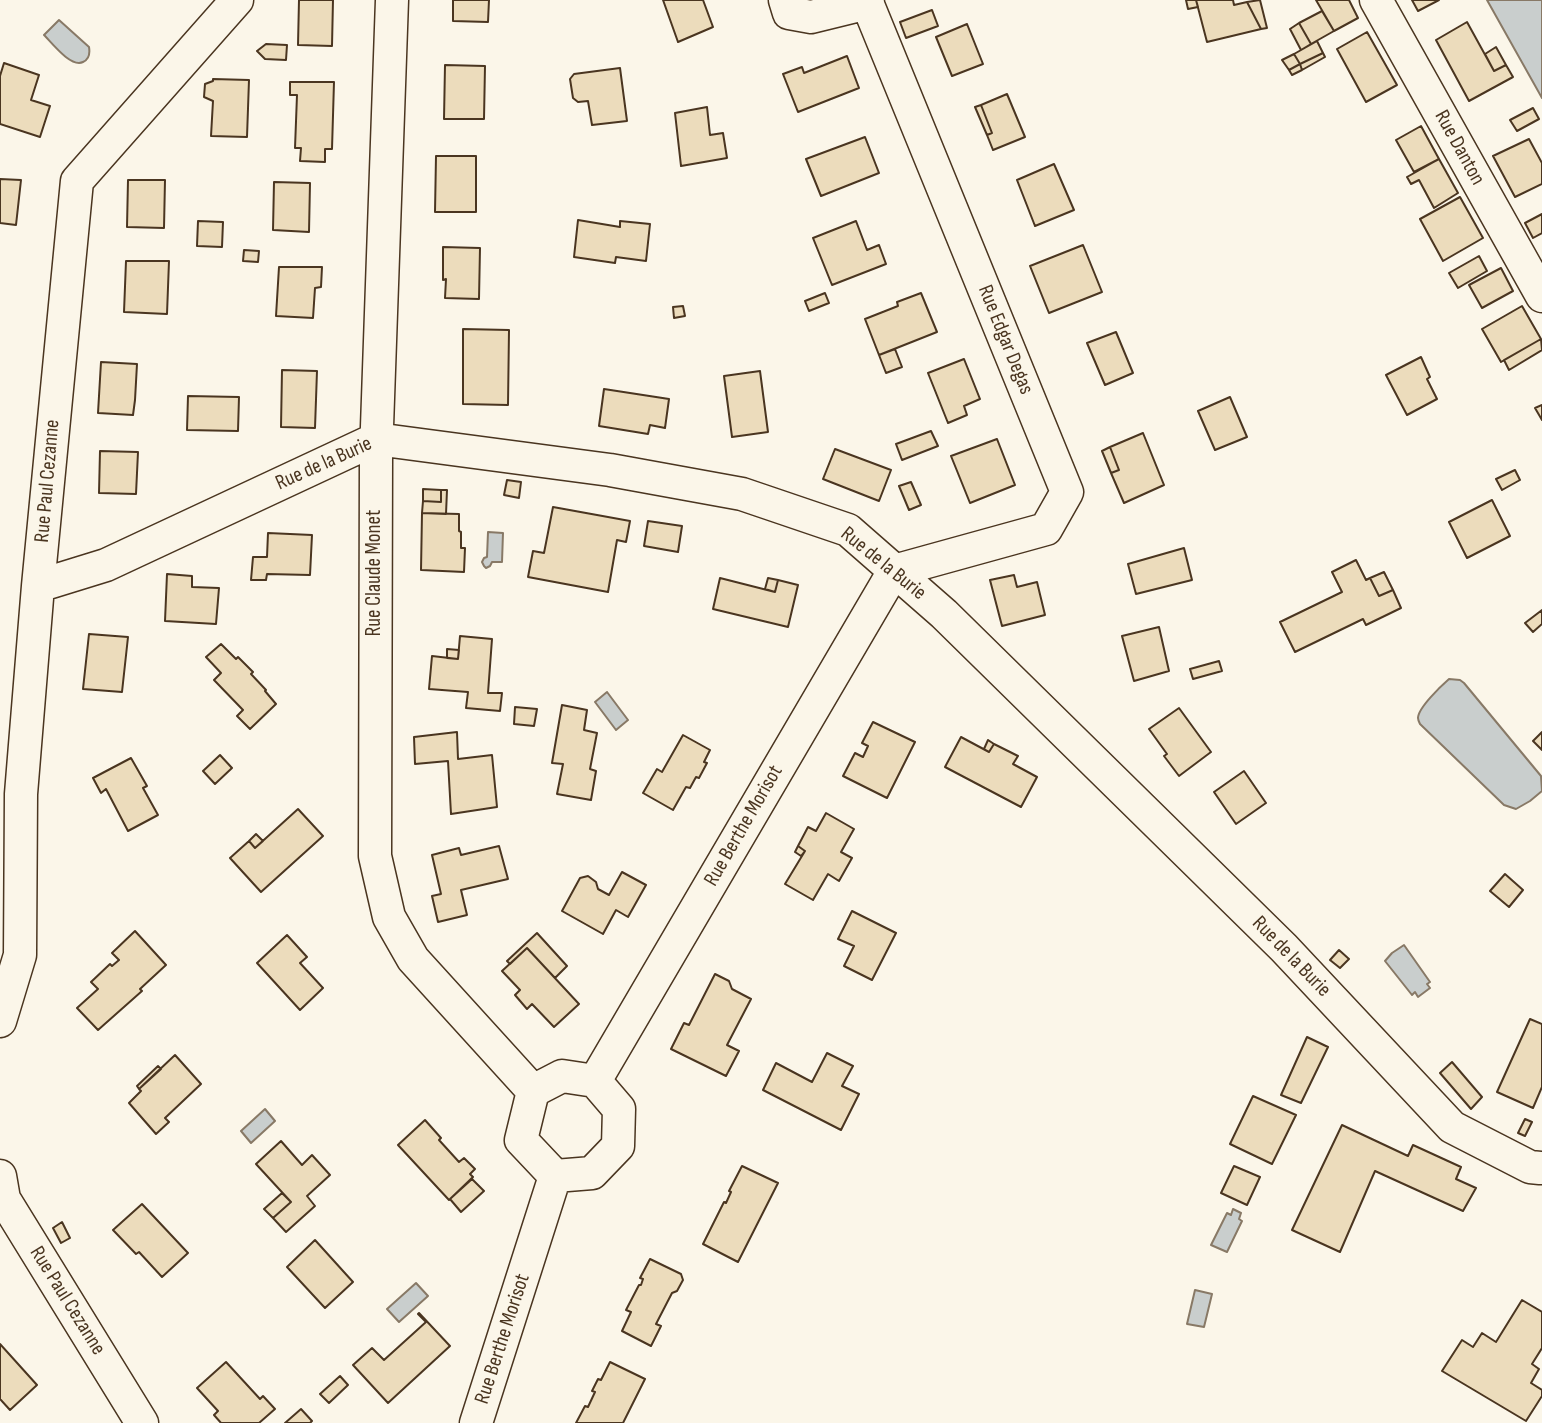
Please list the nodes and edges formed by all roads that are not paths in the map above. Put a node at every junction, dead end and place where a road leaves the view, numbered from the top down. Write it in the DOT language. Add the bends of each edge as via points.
graph roads {
  1 [pos="237,0"];
  2 [pos="391,0"];
  3 [pos="785,0"];
  4 [pos="1376,0"];
  5 [pos="867,1"];
  6 [pos="1542,296"];
  7 [pos="376,439"];
  8 [pos="894,571"];
  9 [pos="38,586"];
  10 [pos="0,1021"];
  11 [pos="594,1081"];
  12 [pos="533,1091"];
  13 [pos="1541,1168"];
  14 [pos="555,1175"];
  15 [pos="0,1176"];
  16 [pos="142,1423"];
  17 [pos="476,1423"];
  1 -- 9 [label="street, Rue Paul Cezanne" via="77,181"];
  2 -- 7 [label="street, Rue Claude Monet"];
  3 -- 5 [label="street, Rue Edgar Degas" via="789,13 811,17"];
  4 -- 6 [label="street, Rue Danton"];
  5 -- 8 [label="street, Rue Edgar Degas" via="1067,492 1046,529"];
  7 -- 8 [label="street, Rue de la Burie" via="610,470 742,494 848,530"];
  7 -- 9 [label="street, Rue de la Burie" via="106,565"];
  7 -- 12 [label="street, Rue Claude Monet" via="375,856 390,917 413,959"];
  8 -- 11 [label="street, Rue Berthe Morisot"];
  8 -- 13 [label="street, Rue de la Burie" via="944,614 1275,939 1452,1127 1530,1167"];
  9 -- 10 [label="street, Rue Paul Cezanne" via="21,794 20,955"];
  11 -- 12 [label="street" via="562,1076"];
  11 -- 14 [label="street" via="619,1109 618,1146 592,1173"];
  12 -- 14 [label="street" via="521,1140"];
  14 -- 17 [label="street, Rue Berthe Morisot"];
  15 -- 16 [label="street, Rue Paul Cezanne" via="4,1199"];
}
